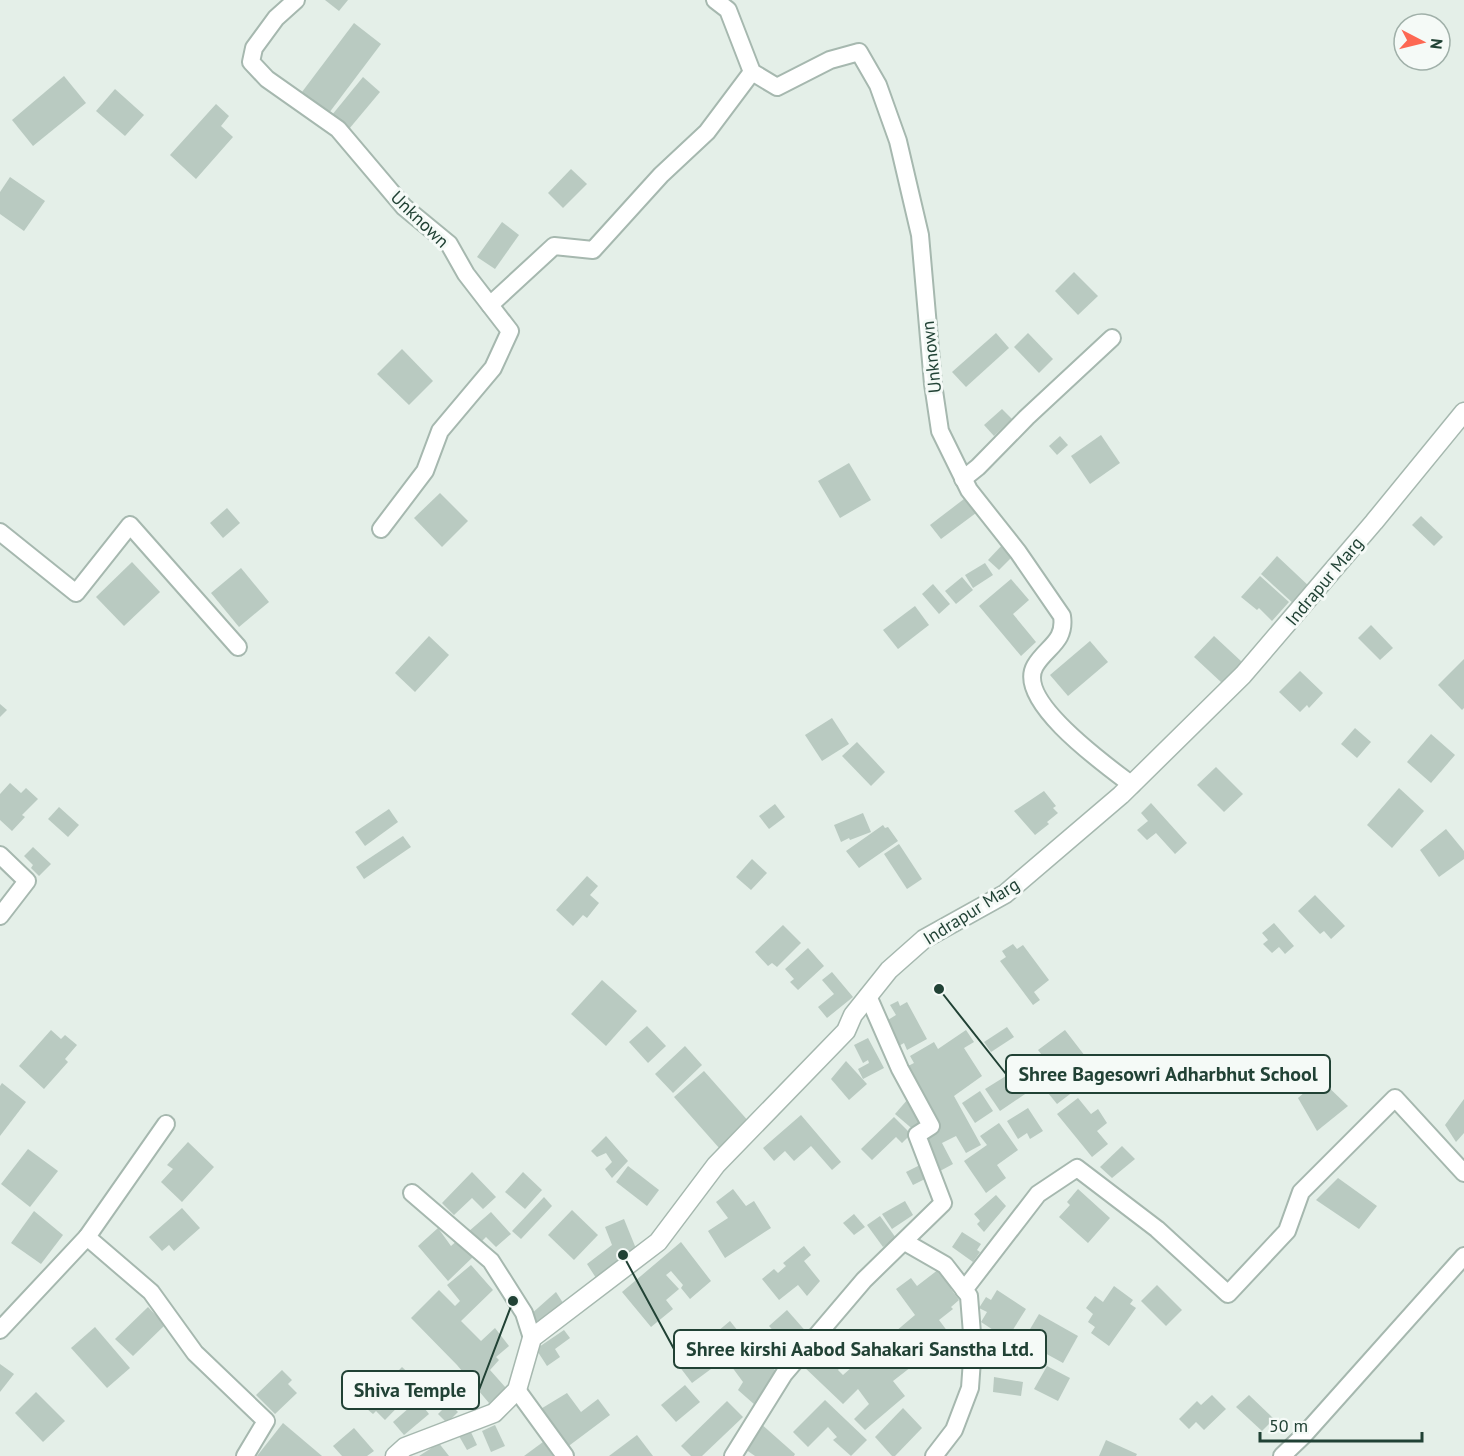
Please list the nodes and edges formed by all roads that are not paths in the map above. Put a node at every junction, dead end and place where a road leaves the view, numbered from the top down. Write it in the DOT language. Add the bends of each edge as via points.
graph roads {
  1 [pos="296,0"];
  2 [pos="715,0"];
  3 [pos="752,72"];
  4 [pos="490,305"];
  5 [pos="1112,338"];
  6 [pos="1464,412"];
  7 [pos="963,479"];
  8 [pos="381,529"];
  9 [pos="0,532"];
  10 [pos="238,647"];
  11 [pos="1132,784"];
  12 [pos="0,855"];
  13 [pos="0,916"];
  14 [pos="868,996"];
  15 [pos="165,1124"];
  16 [pos="1464,1173"];
  17 [pos="412,1193"];
  18 [pos="87,1237"];
  19 [pos="905,1242"];
  20 [pos="1464,1256"];
  21 [pos="964,1290"];
  22 [pos="0,1330"];
  23 [pos="532,1338"];
  24 [pos="518,1390"];
  25 [pos="245,1456"];
  26 [pos="395,1456"];
  27 [pos="564,1456"];
  28 [pos="734,1456"];
  29 [pos="934,1456"];
  30 [pos="1282,1456"];
  1 -- 4 [label="street, Unknown" via="276,18 254,48 251,62 267,79 338,129 404,207 449,244"];
  2 -- 3 [label="street" via="728,10"];
  3 -- 4 [label="street" via="707,132 661,175 593,250 554,246"];
  3 -- 7 [label="street, Unknown" via="777,87 830,60 859,52 878,85 898,141 920,235 940,430"];
  4 -- 8 [label="street, Unknown" via="510,331 492,368 440,431 425,471"];
  5 -- 7 [label="street"];
  6 -- 11 [label="street, Indrapur Marg" via="1243,675"];
  7 -- 11 [label="street, Unknown" via="1062,616 1064,626 1056,642 1031,675 1035,691 1049,714"];
  9 -- 10 [label="street" via="76,593 130,525"];
  11 -- 14 [label="street, Indrapur Marg" via="1005,894 924,939 889,970"];
  12 -- 13 [label="street" via="27,881"];
  14 -- 19 [label="street" via="900,1069 931,1126 917,1135 943,1203"];
  14 -- 23 [label="street, Indrapur Marg" via="846,1031 716,1165 658,1242"];
  15 -- 18 [label="street"];
  16 -- 21 [label="street" via="1395,1098 1301,1192 1287,1231 1228,1294 1157,1229 1077,1168 1038,1194"];
  17 -- 23 [label="street" via="491,1261 524,1313"];
  18 -- 22 [label="street"];
  18 -- 25 [label="street" via="151,1292 195,1353 266,1422"];
  19 -- 21 [label="street" via="945,1265"];
  19 -- 28 [label="street" via="864,1280 784,1374"];
  20 -- 30 [label="street"];
  21 -- 29 [label="street" via="969,1296 973,1346 970,1388 954,1430"];
  23 -- 24 [label="street"];
  24 -- 26 [label="street" via="494,1413 405,1447"];
  24 -- 27 [label="street"];
}
